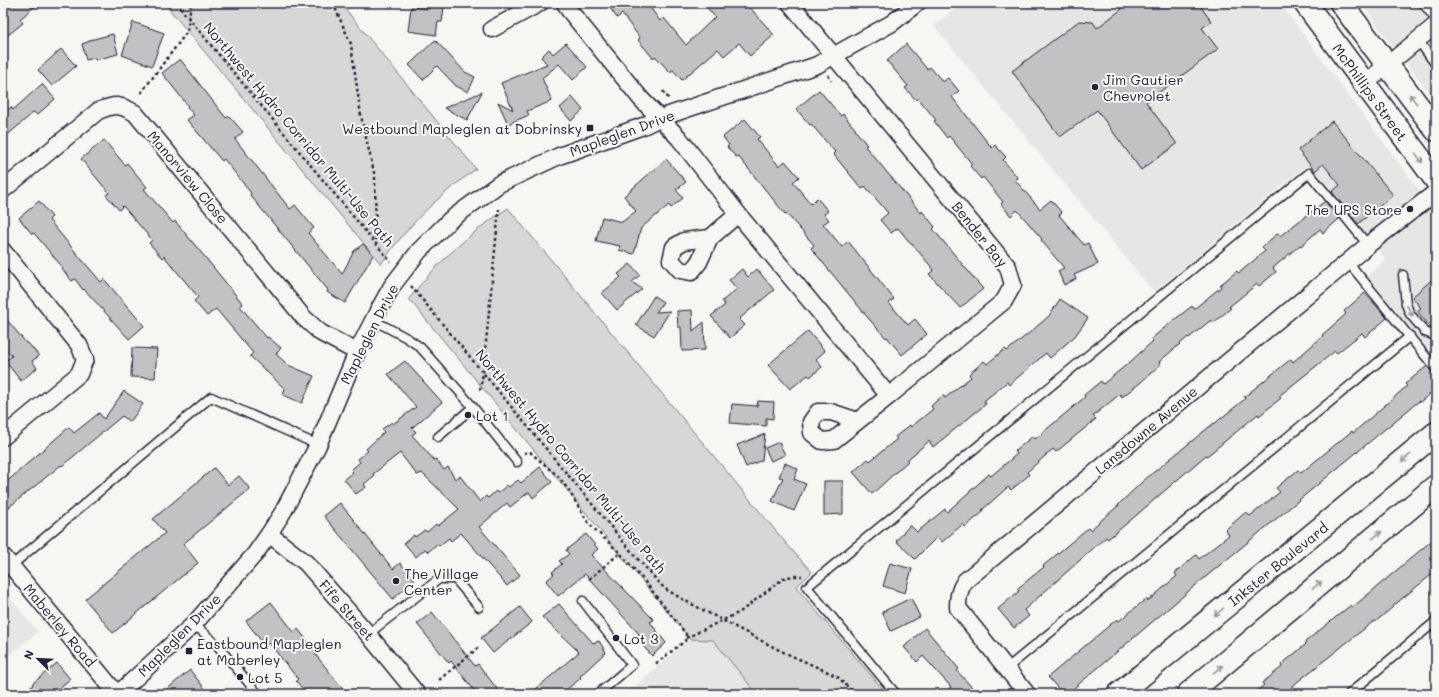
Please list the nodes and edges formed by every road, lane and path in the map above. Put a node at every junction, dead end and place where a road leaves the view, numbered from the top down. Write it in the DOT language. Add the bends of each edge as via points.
graph roads {
  1 [pos="176,3"];
  2 [pos="191,3"];
  3 [pos="333,3"];
  4 [pos="540,3"];
  5 [pos="565,3"];
  6 [pos="790,3"];
  7 [pos="917,3"];
  8 [pos="1305,3"];
  9 [pos="1341,3"];
  10 [pos="1423,3"];
  11 [pos="190,19"];
  12 [pos="1436,20"];
  13 [pos="1436,25"];
  14 [pos="492,29"];
  15 [pos="1418,40"];
  16 [pos="834,56"];
  17 [pos="1436,65"];
  18 [pos="1388,66"];
  19 [pos="1364,84"];
  20 [pos="141,93"];
  21 [pos="660,118"];
  22 [pos="1436,130"];
  23 [pos="1436,180"];
  24 [pos="3,190"];
  25 [pos="1436,192"];
  26 [pos="499,209"];
  27 [pos="738,214"];
  28 [pos="710,238"];
  29 [pos="376,243"];
  30 [pos="1368,245"];
  31 [pos="3,251"];
  32 [pos="390,260"];
  33 [pos="1348,262"];
  34 [pos="1403,275"];
  35 [pos="414,289"];
  36 [pos="373,320"];
  37 [pos="1410,336"];
  38 [pos="1436,336"];
  39 [pos="357,352"];
  40 [pos="1436,369"];
  41 [pos="483,373"];
  42 [pos="480,390"];
  43 [pos="889,396"];
  44 [pos="473,407"];
  45 [pos="858,421"];
  46 [pos="1436,433"];
  47 [pos="3,437"];
  48 [pos="438,438"];
  49 [pos="318,445"];
  50 [pos="517,462"];
  51 [pos="1436,486"];
  52 [pos="269,534"];
  53 [pos="620,553"];
  54 [pos="7,561"];
  55 [pos="589,579"];
  56 [pos="814,582"];
  57 [pos="583,601"];
  58 [pos="479,607"];
  59 [pos="723,620"];
  60 [pos="1436,622"];
  61 [pos="194,624"];
  62 [pos="368,634"];
  63 [pos="686,638"];
  64 [pos="479,647"];
  65 [pos="654,665"];
  66 [pos="1006,668"];
  67 [pos="439,680"];
  68 [pos="118,694"];
  69 [pos="258,694"];
  70 [pos="417,694"];
  71 [pos="598,694"];
  72 [pos="855,694"];
  73 [pos="896,694"];
  74 [pos="1027,694"];
  75 [pos="1119,694"];
  76 [pos="1188,694"];
  77 [pos="1349,694"];
  1 -- 11 [label="path, Northwest Hydro Corridor Multi-Use Path"];
  2 -- 11 [label="path"];
  3 -- 29 [label="path" via="351,44 361,116 374,177"];
  4 -- 14 [label="street"];
  5 -- 21 [label="street" via="641,99"];
  6 -- 16 [label="street, Bender Bay"];
  7 -- 16 [label="street, Mapleglen Drive" via="892,23"];
  8 -- 19 [label="main road, McPhillips Street"];
  9 -- 18 [label="main road"];
  10 -- 12 [label="lane"];
  11 -- 20 [label="path" via="187,32"];
  11 -- 29 [label="path, Northwest Hydro Corridor Multi-Use Path"];
  13 -- 15 [label="street"];
  15 -- 17 [label="lane"];
  15 -- 18 [label="street"];
  16 -- 21 [label="street, Mapleglen Drive" via="817,65"];
  16 -- 43 [label="street, Bender Bay" via="1008,267 1013,285 1004,301"];
  18 -- 19 [label="street"];
  22 -- 18 [label="main road, one-way"];
  19 -- 23 [label="main road, McPhillips Street, one-way"];
  21 -- 27 [label="street" via="679,138"];
  21 -- 36 [label="street, Mapleglen Drive" via="559,156 499,184 450,220 419,251 392,286"];
  24 -- 39 [label="street, Manorview Close" via="98,111 112,105 123,107 135,113 304,318 321,333"];
  25 -- 30 [label="street, Lansdowne Avenue"];
  26 -- 41 [label="path"];
  27 -- 28 [label="street"];
  27 -- 43 [label="street"];
  29 -- 32 [label="path, Northwest Hydro Corridor Multi-Use Path"];
  30 -- 33 [label="street, Lansdowne Avenue"];
  30 -- 56 [label="lane" via="1309,173"];
  31 -- 47 [label="street" via="79,345 85,360 79,374"];
  33 -- 37 [label="lane"];
  33 -- 66 [label="street, Lansdowne Avenue" via="965,581 960,590 958,608"];
  34 -- 38 [label="lane, one-way" via="1406,304 1410,314 1425,332"];
  35 -- 41 [label="path, Northwest Hydro Corridor Multi-Use Path"];
  36 -- 39 [label="street, Mapleglen Drive"];
  36 -- 44 [label="lane" via="420,347"];
  37 -- 40 [label="lane"];
  37 -- 66 [label="lane"];
  39 -- 49 [label="street, Mapleglen Drive"];
  41 -- 42 [label="path"];
  41 -- 59 [label="path, Northwest Hydro Corridor Multi-Use Path" via="650,574 664,588"];
  43 -- 45 [label="street, Bender Bay"];
  44 -- 48 [label="lane"];
  44 -- 50 [label="lane"];
  46 -- 75 [label="main road, Inkster Boulevard, one-way"];
  49 -- 52 [label="street, Mapleglen Drive"];
  49 -- 54 [label="lane" via="211,397"];
  50 -- 53 [label="path" via="524,452 530,452 537,457 562,482 589,524"];
  76 -- 51 [label="main road, one-way"];
  52 -- 61 [label="street, Mapleglen Drive" via="255,554"];
  52 -- 62 [label="street, Fife Street" via="306,563"];
  53 -- 55 [label="path"];
  53 -- 63 [label="path" via="686,634"];
  54 -- 68 [label="street, Maberley Road"];
  56 -- 59 [label="path" via="805,575 784,578 740,612"];
  56 -- 73 [label="lane" via="807,587"];
  57 -- 71 [label="lane" via="632,665"];
  58 -- 62 [label="lane" via="455,579 439,579"];
  59 -- 63 [label="path"];
  59 -- 72 [label="path, Northwest Hydro Corridor Multi-Use Path" via="839,678"];
  60 -- 77 [label="lane"];
  61 -- 68 [label="street, Mapleglen Drive"];
  61 -- 69 [label="lane" via="216,644"];
  62 -- 70 [label="street, Fife Street"];
  63 -- 65 [label="path"];
  64 -- 67 [label="path"];
  66 -- 74 [label="street, Lansdowne Avenue"];
}
